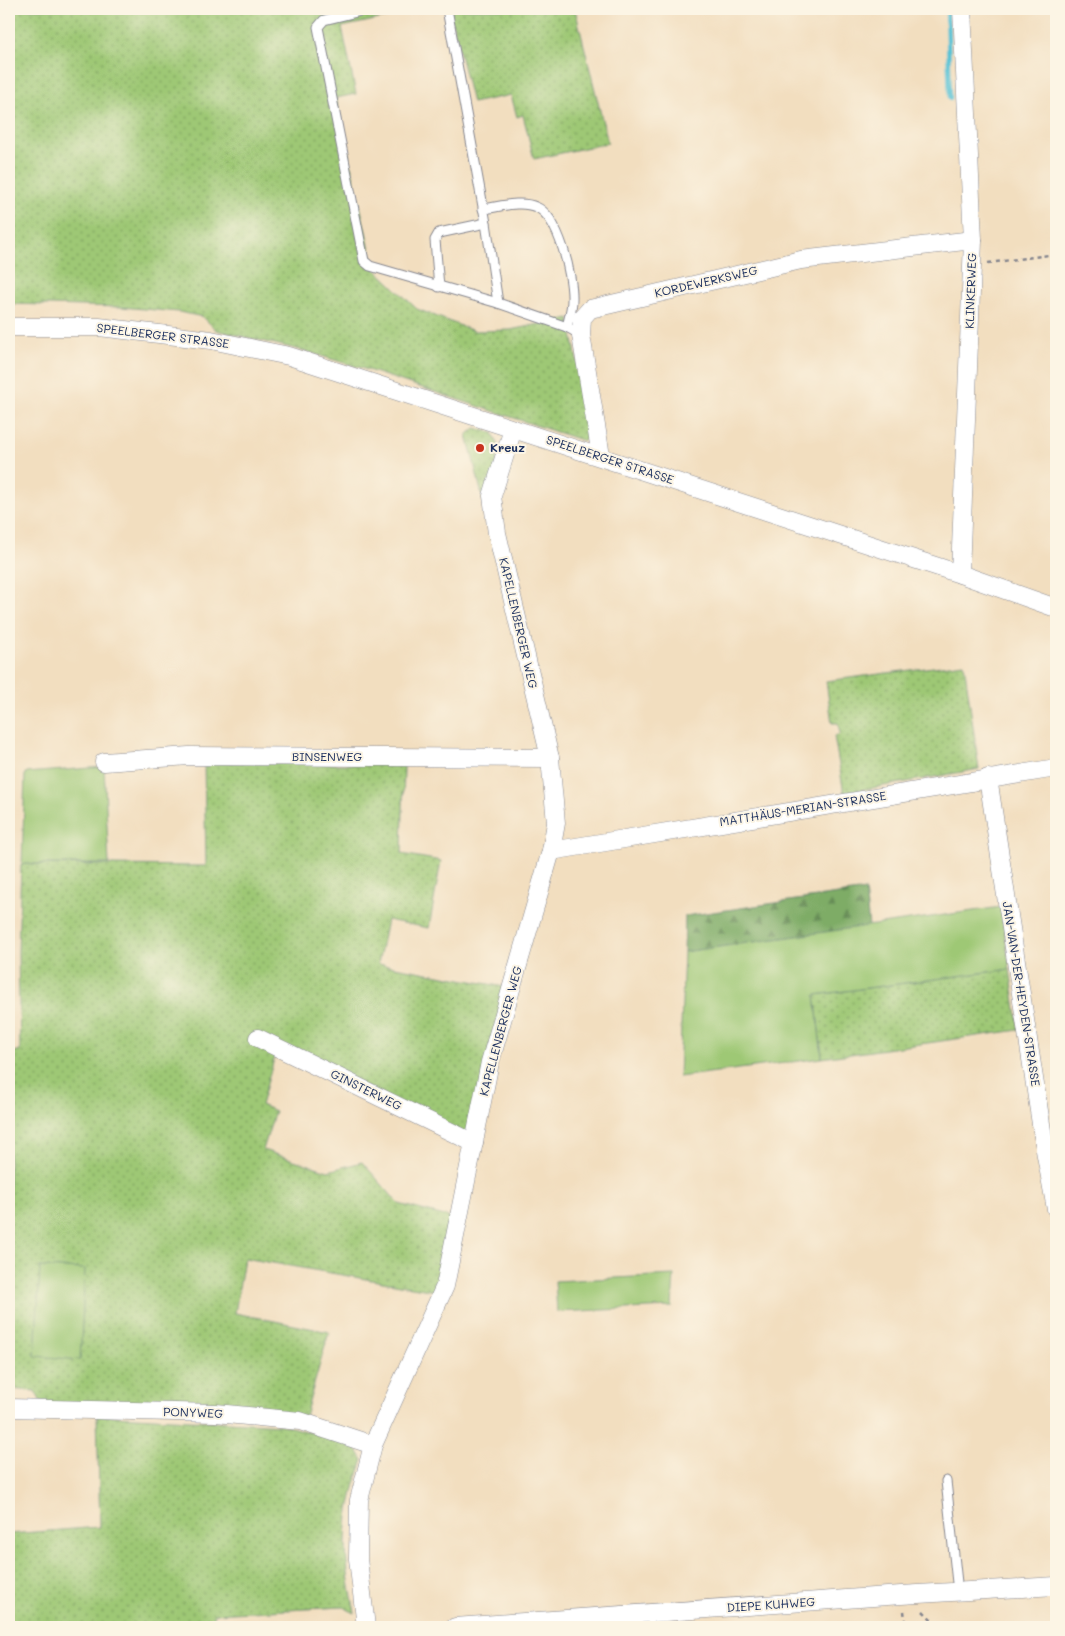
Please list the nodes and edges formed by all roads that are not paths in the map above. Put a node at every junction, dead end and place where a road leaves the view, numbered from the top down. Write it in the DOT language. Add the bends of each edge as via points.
graph roads {
  1 [pos="370,9"];
  2 [pos="447,9"];
  3 [pos="962,9"];
  4 [pos="483,209"];
  5 [pos="486,223"];
  6 [pos="973,240"];
  7 [pos="439,287"];
  8 [pos="498,303"];
  9 [pos="9,327"];
  10 [pos="574,331"];
  11 [pos="513,429"];
  12 [pos="601,456"];
  13 [pos="960,574"];
  14 [pos="1056,608"];
  15 [pos="550,758"];
  16 [pos="104,762"];
  17 [pos="1056,768"];
  18 [pos="988,778"];
  19 [pos="551,851"];
  20 [pos="258,1038"];
  21 [pos="474,1142"];
  22 [pos="1056,1209"];
  23 [pos="9,1408"];
  24 [pos="374,1445"];
  25 [pos="946,1481"];
  26 [pos="1056,1586"];
  27 [pos="958,1592"];
  28 [pos="366,1627"];
  29 [pos="455,1627"];
  1 -- 7 [label="lane" via="324,20 318,27 364,261 370,266"];
  2 -- 4 [label="lane"];
  3 -- 6 [label="street, KLINKERWEG"];
  4 -- 5 [label="lane"];
  4 -- 10 [label="lane" via="526,204 547,213 554,223 570,281"];
  5 -- 7 [label="lane" via="439,233 435,240"];
  5 -- 8 [label="lane"];
  6 -- 10 [label="street, KORDEWERKSWEG" via="801,260 590,309"];
  6 -- 13 [label="street, KLINKERWEG"];
  7 -- 8 [label="lane"];
  8 -- 10 [label="lane"];
  9 -- 11 [label="street, SPEELBERGER STRASSE" via="99,327 211,340 289,356"];
  10 -- 12 [label="street, KORDEWERKSWEG"];
  11 -- 12 [label="street, SPEELBERGER STRASSE"];
  11 -- 15 [label="street, KAPELLENBERGER WEG" via="492,496 497,533"];
  12 -- 13 [label="street, SPEELBERGER STRASSE"];
  13 -- 14 [label="street, SPEELBERGER STRASSE"];
  15 -- 16 [label="street, BINSENWEG" via="189,756"];
  15 -- 19 [label="street, KAPELLENBERGER WEG" via="556,824"];
  17 -- 18 [label="street, MATTHÄUS-MERIAN-STRASSE"];
  18 -- 19 [label="street, MATTHÄUS-MERIAN-STRASSE"];
  18 -- 22 [label="street, JAN-VAN-DER-HEYDEN-STRASSE"];
  19 -- 21 [label="street, KAPELLENBERGER WEG" via="490,1062"];
  20 -- 21 [label="street, GINSTERWEG"];
  21 -- 24 [label="street, KAPELLENBERGER WEG" via="445,1286"];
  23 -- 24 [label="street, PONYWEG" via="216,1413 290,1420"];
  24 -- 28 [label="street, KAPELLENBERGER WEG" via="359,1500 358,1559"];
  25 -- 27 [label="lane"];
  26 -- 27 [label="street, DIEPE KUHWEG"];
  27 -- 29 [label="street, DIEPE KUHWEG"];
}
